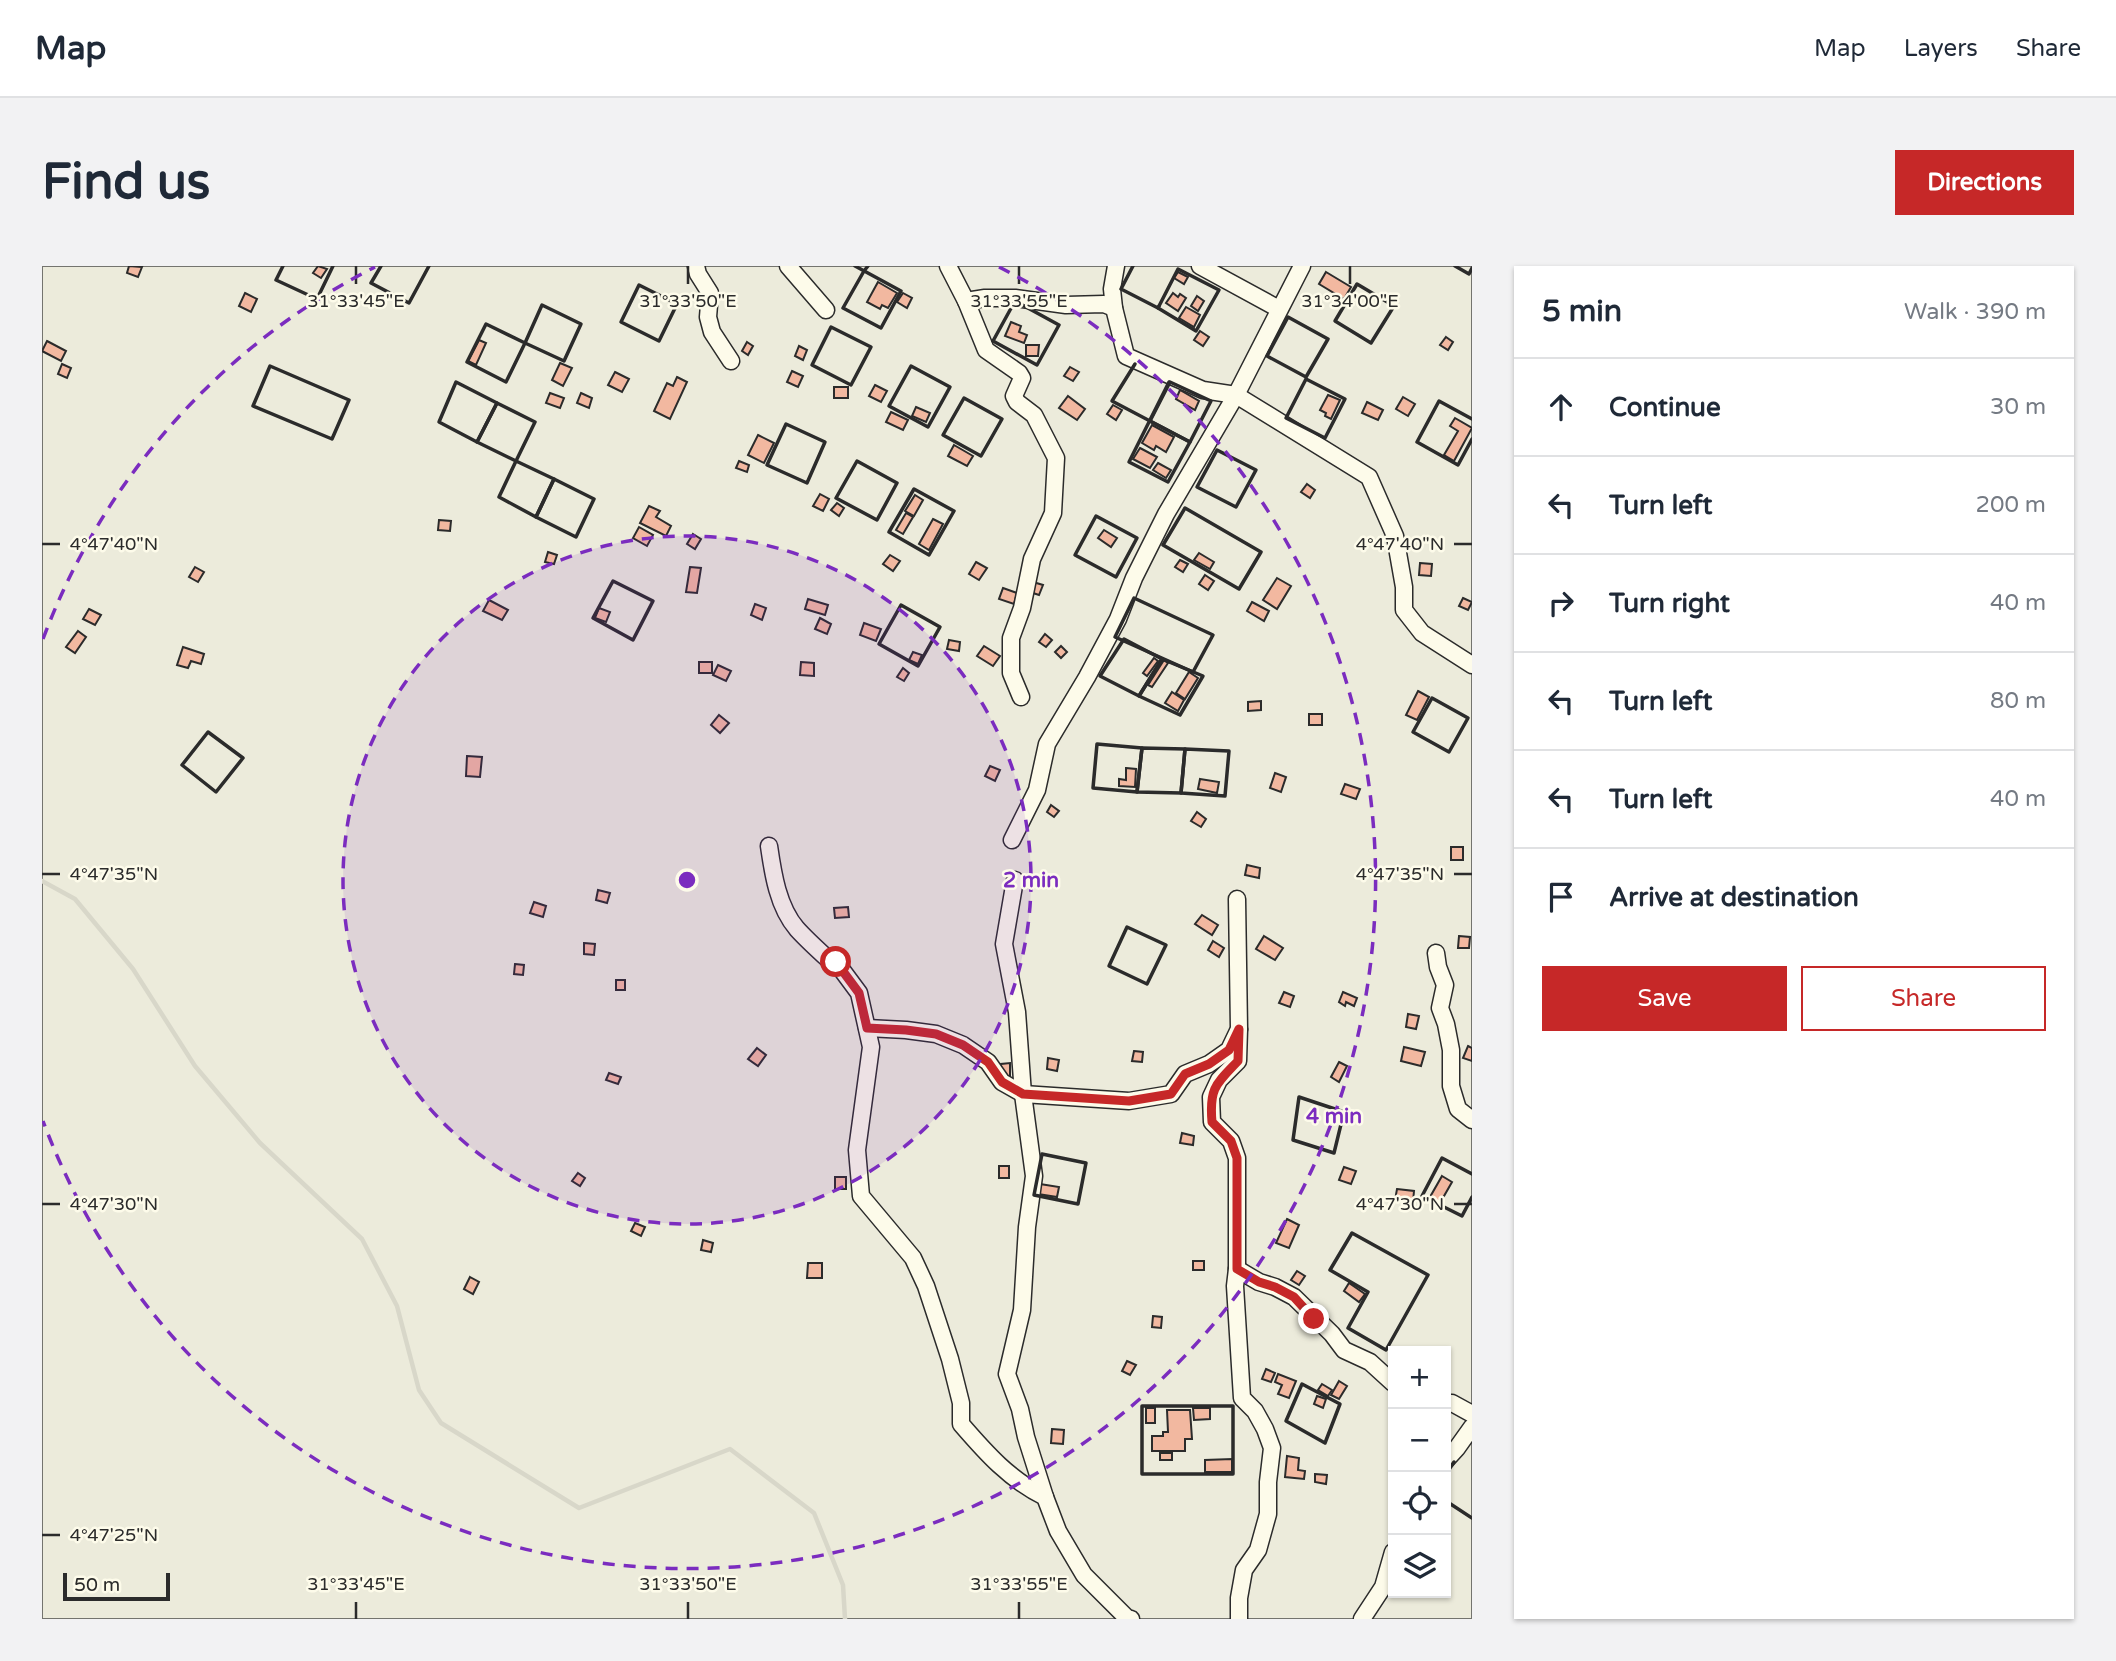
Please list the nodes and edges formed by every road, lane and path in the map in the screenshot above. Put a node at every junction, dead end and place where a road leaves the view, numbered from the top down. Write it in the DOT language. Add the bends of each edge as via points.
graph roads {
  1 [pos="695,266"];
  2 [pos="788,266"];
  3 [pos="948,266"];
  4 [pos="1116,266"];
  5 [pos="1200,266"];
  6 [pos="1301,266"];
  7 [pos="966,301"];
  8 [pos="1114,308"];
  9 [pos="1279,309"];
  10 [pos="826,310"];
  11 [pos="731,361"];
  12 [pos="1236,395"];
  13 [pos="1472,665"];
  14 [pos="1021,697"];
  15 [pos="1012,840"];
  16 [pos="769,846"];
  17 [pos="1015,880"];
  18 [pos="1237,899"];
  19 [pos="1436,953"];
  20 [pos="867,1028"];
  21 [pos="1239,1029"];
  22 [pos="1023,1094"];
  23 [pos="1472,1120"];
  24 [pos="1237,1269"];
  25 [pos="1388,1378"];
  26 [pos="1451,1403"];
  27 [pos="1472,1414"];
  28 [pos="1472,1427"];
  29 [pos="1451,1455"];
  30 [pos="1045,1497"];
  31 [pos="1388,1570"];
  32 [pos="1131,1619"];
  33 [pos="1239,1619"];
  34 [pos="1362,1619"];
  1 -- 11 [label="street" via="710,293 712,332"];
  2 -- 10 [label="street"];
  3 -- 7 [label="street"];
  4 -- 8 [label="street"];
  5 -- 9 [label="street"];
  6 -- 9 [label="street"];
  7 -- 8 [label="street" via="1015,298"];
  7 -- 14 [label="street" via="986,350 1022,378 1014,396 1034,415 1056,458 1053,513 1032,559 1011,638 1011,673"];
  8 -- 12 [label="street" via="1126,356 1203,390"];
  9 -- 12 [label="street"];
  12 -- 13 [label="street" via="1368,477 1395,536 1404,610 1422,633"];
  12 -- 15 [label="street" via="1166,514 1118,619 1046,744 1037,790"];
  16 -- 20 [label="street" via="783,907 795,927 836,962 859,993"];
  17 -- 22 [label="street" via="1004,944 1017,1012"];
  18 -- 21 [label="street"];
  19 -- 23 [label="street" via="1445,985 1440,1008 1451,1050 1451,1086 1458,1110"];
  20 -- 22 [label="street" via="936,1034 988,1062 1002,1082"];
  20 -- 30 [label="street" via="871,1047 857,1150 861,1196 918,1267 950,1359 961,1403 961,1424 998,1465"];
  21 -- 22 [label="street" via="1229,1050 1185,1074 1171,1094 1129,1101"];
  21 -- 24 [label="street" via="1238,1061 1219,1080 1211,1097 1212,1122 1231,1141 1237,1158"];
  22 -- 30 [label="street" via="1034,1177 1022,1310 1007,1374"];
  24 -- 25 [label="street" via="1294,1297 1344,1350 1370,1362"];
  24 -- 33 [label="street" via="1242,1398 1255,1411 1272,1448 1268,1514 1258,1550 1244,1570"];
  26 -- 27 [label="street"];
  28 -- 29 [label="street"];
  30 -- 32 [label="street" via="1058,1531 1084,1575"];
  31 -- 34 [label="street" via="1383,1587"];
}
